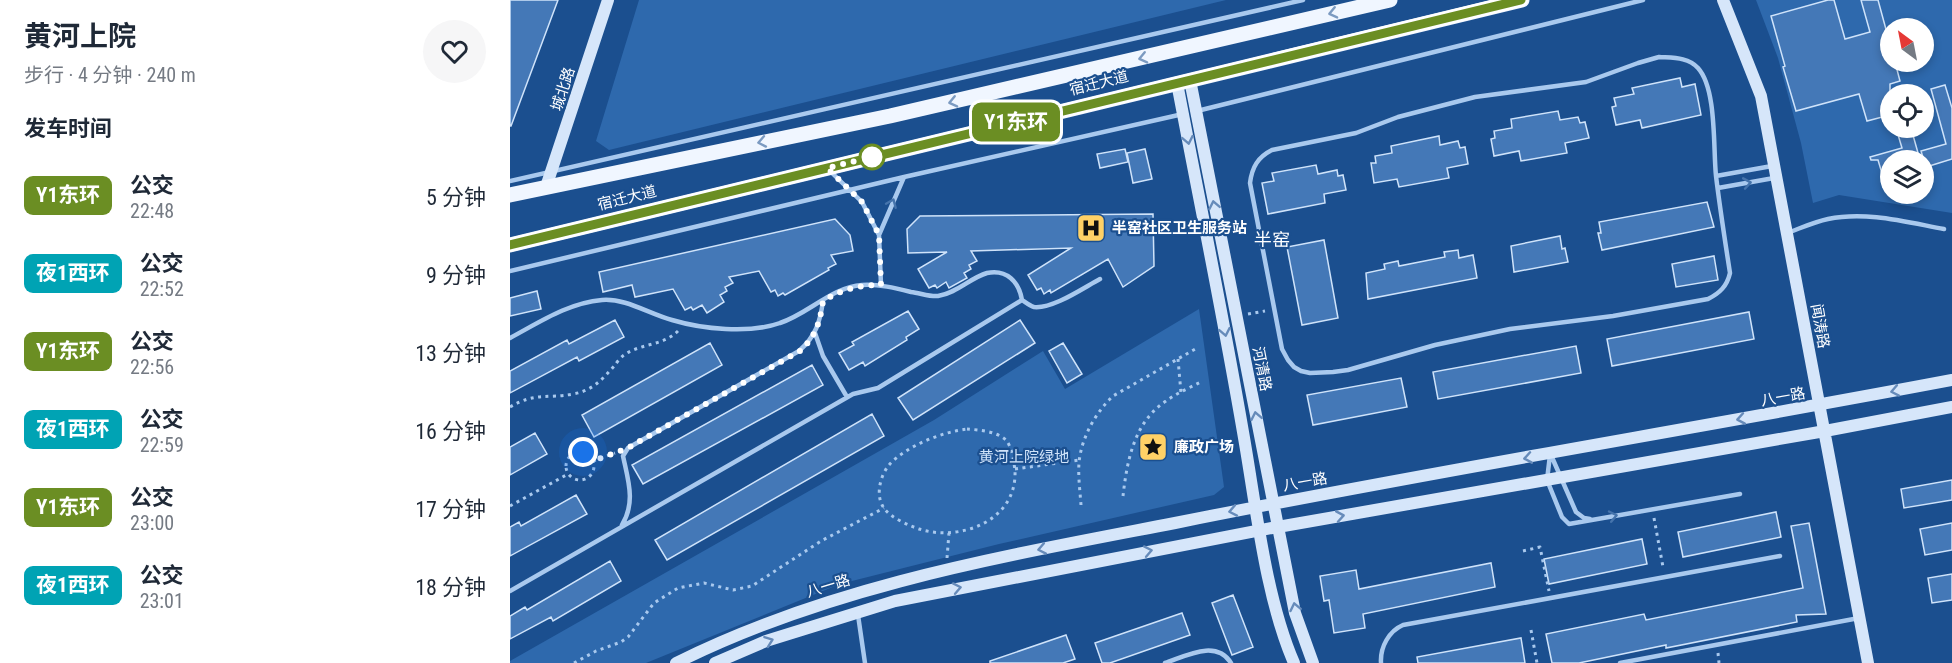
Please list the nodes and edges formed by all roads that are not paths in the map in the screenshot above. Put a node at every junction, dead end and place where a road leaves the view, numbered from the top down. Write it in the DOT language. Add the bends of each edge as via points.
graph roads {
  1 [pos="608,0"];
  2 [pos="1303,0"];
  3 [pos="1390,0"];
  4 [pos="1522,0"];
  5 [pos="1643,0"];
  6 [pos="1723,0"];
  7 [pos="1183,81"];
  8 [pos="1196,111"];
  9 [pos="1183,114"];
  10 [pos="827,168"];
  11 [pos="551,171"];
  12 [pos="1776,172"];
  13 [pos="1716,176"];
  14 [pos="904,177"];
  15 [pos="510,181"];
  16 [pos="546,187"];
  17 [pos="1718,188"];
  18 [pos="850,190"];
  19 [pos="510,195"];
  20 [pos="1944,229"];
  21 [pos="1787,233"];
  22 [pos="879,235"];
  23 [pos="510,245"];
  24 [pos="510,271"];
  25 [pos="1100,279"];
  26 [pos="881,285"];
  27 [pos="1022,300"];
  28 [pos="823,301"];
  29 [pos="815,333"];
  30 [pos="510,338"];
  31 [pos="1952,380"];
  32 [pos="847,397"];
  33 [pos="1819,405"];
  34 [pos="1952,406"];
  35 [pos="1825,431"];
  36 [pos="1550,454"];
  37 [pos="1560,477"];
  38 [pos="1547,480"];
  39 [pos="1740,494"];
  40 [pos="1273,503"];
  41 [pos="1256,506"];
  42 [pos="1596,520"];
  43 [pos="621,527"];
  44 [pos="1278,527"];
  45 [pos="1260,530"];
  46 [pos="1780,556"];
  47 [pos="510,591"];
  48 [pos="857,612"];
  49 [pos="1859,618"];
  50 [pos="676,663"];
  51 [pos="715,663"];
  52 [pos="865,663"];
  53 [pos="1165,663"];
  54 [pos="1231,663"];
  55 [pos="1293,663"];
  56 [pos="1312,663"];
  57 [pos="1381,663"];
  58 [pos="1620,663"];
  59 [pos="1868,663"];
  1 -- 11 [label="main road, 城北路"];
  2 -- 11 [label="lane"];
  3 -- 16 [label="main road, 宿迁大道, one-way" via="890,116"];
  4 -- 7 [label="main road, 宿迁大道"];
  5 -- 8 [label="lane"];
  6 -- 12 [label="main road, 闻涛路" via="1761,96"];
  7 -- 8 [label="main road, 河清路"];
  7 -- 9 [label="main road, 河清路"];
  7 -- 10 [label="main road, 宿迁大道"];
  8 -- 9 [label="lane"];
  40 -- 8 [label="main road, 河清路, one-way"];
  9 -- 14 [label="lane"];
  9 -- 41 [label="main road, 河清路, one-way"];
  10 -- 18 [label="lane"];
  10 -- 23 [label="main road, 宿迁大道"];
  11 -- 15 [label="lane"];
  11 -- 16 [label="main road, 城北路"];
  12 -- 13 [label="lane"];
  17 -- 12 [label="lane, one-way"];
  12 -- 21 [label="main road, 闻涛路"];
  13 -- 17 [label="lane"];
  13 -- 17 [label="lane" via="1715,134 1703,74 1687,60 1659,57 1586,82 1474,97 1398,117 1356,134 1272,150 1255,164 1250,183 1282,349 1294,367 1310,373 1348,370 1405,352 1510,329 1708,299 1724,287 1730,273"];
  14 -- 18 [label="lane"];
  22 -- 14 [label="lane, one-way"];
  16 -- 19 [label="main road, 宿迁大道"];
  18 -- 22 [label="lane" via="862,202"];
  18 -- 24 [label="lane"];
  20 -- 21 [label="lane" via="1852,216 1828,219"];
  21 -- 33 [label="main road, 闻涛路"];
  22 -- 26 [label="lane"];
  25 -- 27 [label="lane" via="1044,306 1032,307"];
  26 -- 27 [label="lane" via="934,296 949,294 987,273 1002,273 1014,280"];
  26 -- 28 [label="lane" via="859,285"];
  27 -- 32 [label="lane" via="878,388"];
  28 -- 29 [label="lane"];
  28 -- 30 [label="lane" via="780,323 718,328 672,320 604,300 570,306"];
  29 -- 32 [label="lane" via="823,356"];
  29 -- 43 [label="lane" via="800,351 628,448 623,456 631,497 628,516"];
  31 -- 33 [label="main road, 八一路, one-way"];
  32 -- 43 [label="lane"];
  33 -- 35 [label="main road, 闻涛路"];
  33 -- 36 [label="main road, 八一路, one-way"];
  34 -- 35 [label="main road"];
  35 -- 37 [label="main road"];
  35 -- 49 [label="main road, 闻涛路"];
  36 -- 37 [label="lane"];
  36 -- 38 [label="lane"];
  36 -- 40 [label="main road, 八一路, one-way"];
  37 -- 38 [label="main road"];
  37 -- 42 [label="lane" via="1576,512"];
  38 -- 42 [label="lane" via="1565,522"];
  44 -- 38 [label="main road, one-way"];
  42 -- 39 [label="lane, one-way"];
  40 -- 41 [label="main road, 八一路"];
  40 -- 44 [label="main road, 河清路"];
  41 -- 45 [label="main road, 河清路"];
  41 -- 50 [label="main road, 八一路, one-way" via="946,569 838,598 787,615"];
  43 -- 47 [label="lane"];
  44 -- 45 [label="main road"];
  56 -- 44 [label="main road, 河清路, one-way" via="1298,622"];
  48 -- 45 [label="main road, one-way" via="894,601"];
  45 -- 55 [label="main road, 河清路" via="1275,603"];
  46 -- 57 [label="lane" via="1403,625 1388,637"];
  51 -- 48 [label="main road, one-way" via="766,641"];
  48 -- 52 [label="lane"];
  49 -- 58 [label="lane"];
  49 -- 59 [label="main road, 闻涛路"];
  53 -- 54 [label="lane" via="1209,649 1220,652"];
}
